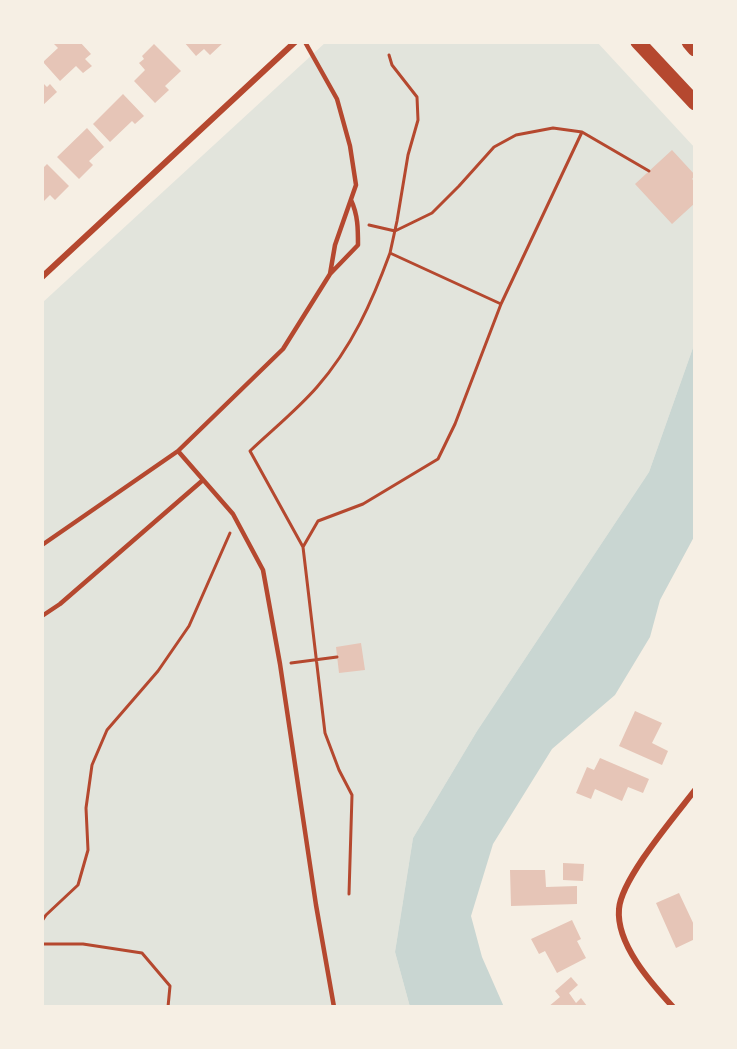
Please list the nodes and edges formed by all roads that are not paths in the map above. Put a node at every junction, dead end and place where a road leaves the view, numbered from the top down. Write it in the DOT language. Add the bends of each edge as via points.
graph roads {
  1 [pos="294,42"];
  2 [pos="305,42"];
  3 [pos="638,42"];
  4 [pos="688,42"];
  5 [pos="695,49"];
  6 [pos="695,103"];
  7 [pos="351,200"];
  8 [pos="330,274"];
  9 [pos="42,277"];
  10 [pos="178,451"];
  11 [pos="203,480"];
  12 [pos="42,544"];
  13 [pos="42,616"];
  14 [pos="695,790"];
  15 [pos="334,1007"];
  16 [pos="673,1007"];
  1 -- 9 [label="street"];
  2 -- 7 [label="lane" via="337,99 356,185"];
  3 -- 6 [label="main road"];
  4 -- 5 [label="main road"];
  7 -- 8 [label="lane" via="335,245"];
  7 -- 8 [label="lane" via="358,222 358,245"];
  8 -- 10 [label="lane" via="283,348"];
  10 -- 11 [label="lane"];
  10 -- 12 [label="lane"];
  11 -- 13 [label="lane"];
  11 -- 15 [label="lane" via="236,521 263,570"];
  14 -- 16 [label="street" via="658,837 621,896 618,910 627,944 648,979"];
}
